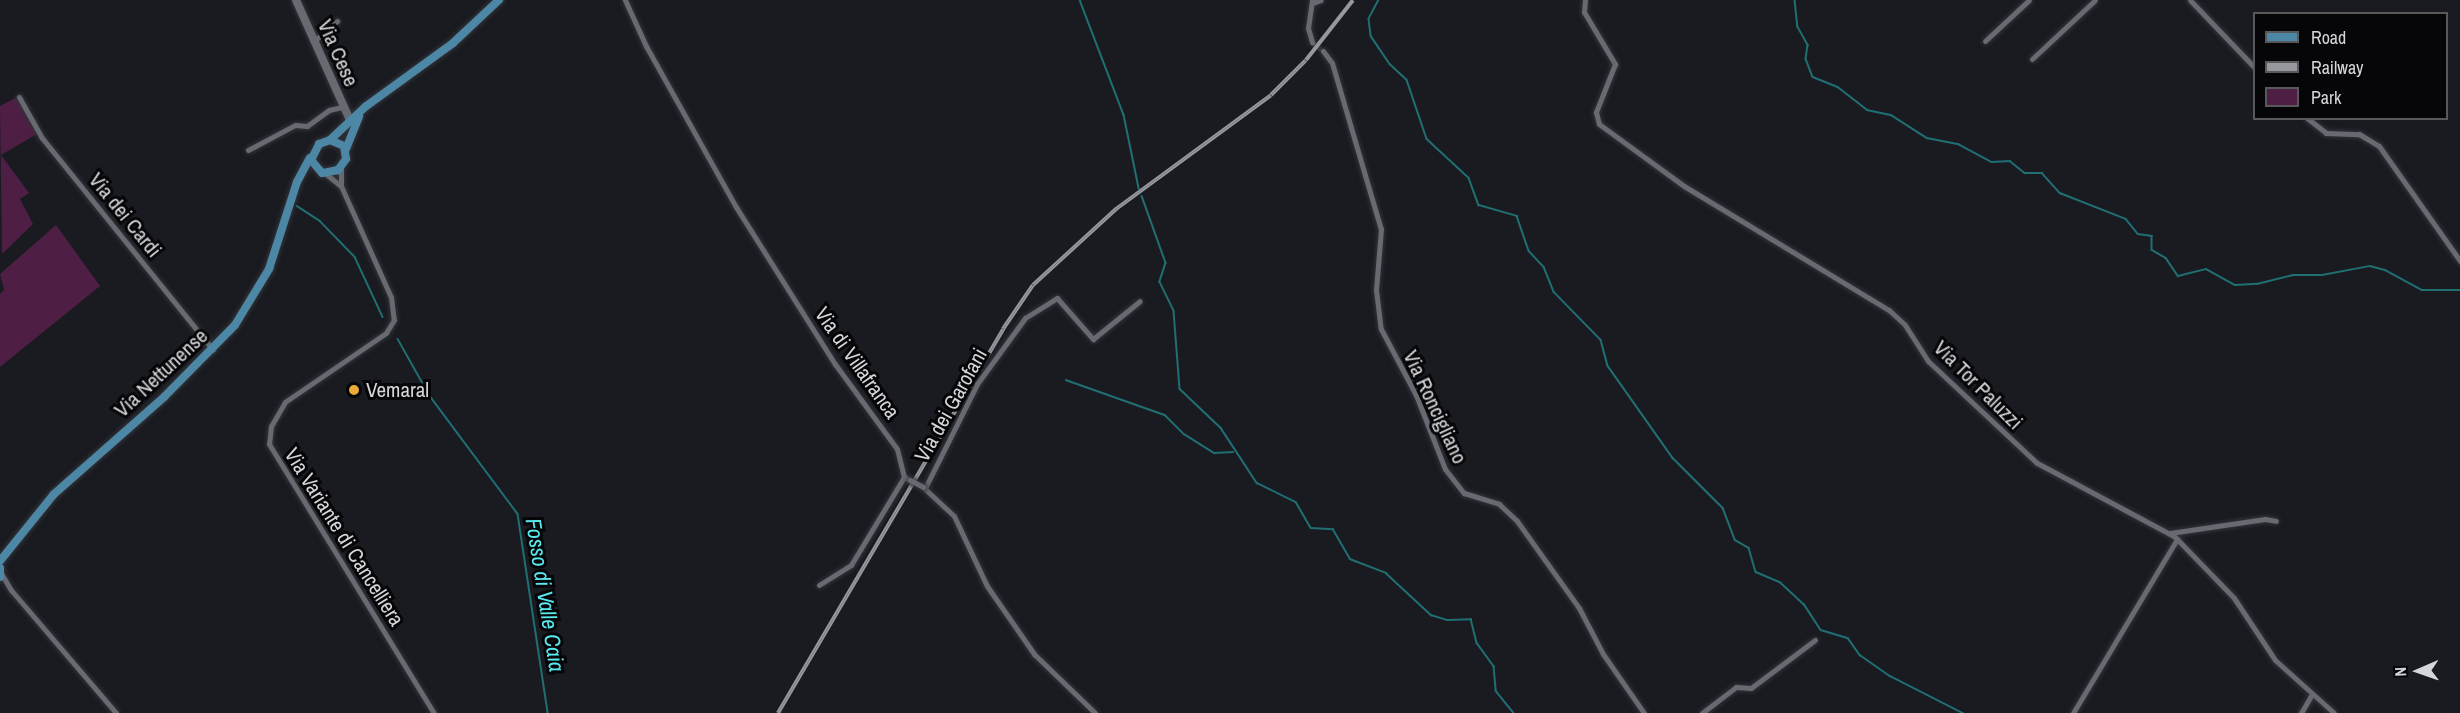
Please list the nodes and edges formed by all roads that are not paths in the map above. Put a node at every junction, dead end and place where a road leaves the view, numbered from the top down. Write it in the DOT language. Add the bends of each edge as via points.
graph roads {
  1 [pos="296,0"];
  2 [pos="499,0"];
  3 [pos="625,0"];
  4 [pos="1321,0"];
  5 [pos="1585,0"];
  6 [pos="2029,0"];
  7 [pos="2095,0"];
  8 [pos="2190,0"];
  9 [pos="1312,1"];
  10 [pos="337,21"];
  11 [pos="1985,41"];
  12 [pos="313,42"];
  13 [pos="1312,42"];
  14 [pos="1323,51"];
  15 [pos="2032,58"];
  16 [pos="2253,66"];
  17 [pos="19,97"];
  18 [pos="342,107"];
  19 [pos="361,110"];
  20 [pos="350,120"];
  21 [pos="2310,120"];
  22 [pos="330,140"];
  23 [pos="346,149"];
  24 [pos="248,150"];
  25 [pos="310,158"];
  26 [pos="342,166"];
  27 [pos="324,173"];
  28 [pos="297,182"];
  29 [pos="341,186"];
  30 [pos="2460,261"];
  31 [pos="1140,301"];
  32 [pos="213,350"];
  33 [pos="907,478"];
  34 [pos="924,488"];
  35 [pos="2276,520"];
  36 [pos="2169,533"];
  37 [pos="2177,539"];
  38 [pos="0,566"];
  39 [pos="0,583"];
  40 [pos="819,585"];
  41 [pos="11,590"];
  42 [pos="1815,640"];
  43 [pos="2312,694"];
  44 [pos="116,713"];
  45 [pos="434,713"];
  46 [pos="1095,713"];
  47 [pos="1644,713"];
  48 [pos="1702,713"];
  49 [pos="2073,713"];
  50 [pos="2301,713"];
  51 [pos="2334,713"];
  1 -- 12 [label="street, Via Cese"];
  2 -- 19 [label="main road, Via Nettunense" via="453,44"];
  3 -- 33 [label="street, Via di Villafranca" via="646,46 736,207 835,364 899,451"];
  4 -- 9 [label="street"];
  5 -- 36 [label="street, Via Tor Paluzzi" via="1584,12 1615,64 1596,112 1600,125 1684,186 1889,310 1907,328 1926,359 2037,463"];
  6 -- 11 [label="street"];
  7 -- 15 [label="street"];
  8 -- 16 [label="street"];
  9 -- 13 [label="street" via="1308,28"];
  10 -- 12 [label="street"];
  12 -- 18 [label="street, Via Cese"];
  14 -- 47 [label="street, Via Roncigliano" via="1332,63 1381,229 1377,296 1381,329 1416,395 1445,469 1464,493 1499,504 1517,521 1582,612 1608,661"];
  17 -- 32 [label="street, Via dei Cardi" via="42,138"];
  18 -- 20 [label="street, Via Cese"];
  18 -- 24 [label="street" via="328,110 307,126 295,125"];
  19 -- 20 [label="main road, Via Nettunense"];
  19 -- 23 [label="main road, Via Nettunense"];
  20 -- 22 [label="main road, Via Nettunense"];
  21 -- 30 [label="street" via="2326,133 2359,134 2379,146"];
  22 -- 23 [label="main road"];
  22 -- 25 [label="main road, Via Nettunense" via="319,144"];
  23 -- 26 [label="main road, Via Nettunense"];
  25 -- 27 [label="main road" via="313,167"];
  25 -- 28 [label="main road, Via Nettunense"];
  26 -- 27 [label="main road"];
  26 -- 29 [label="street, Via Variante di Cancelliera"];
  27 -- 28 [label="main road"];
  27 -- 29 [label="street, Via Variante di Cancelliera"];
  28 -- 32 [label="main road, Via Nettunense" via="262,284"];
  29 -- 45 [label="street, Via Variante di Cancelliera" via="391,297 393,323 386,333 285,402 270,429 270,447"];
  31 -- 34 [label="street, Via dei Garofani" via="1093,339 1058,299 1025,318 978,382"];
  32 -- 38 [label="main road, Via Nettunense" via="54,494"];
  33 -- 34 [label="street, bridge"];
  33 -- 40 [label="street" via="851,565"];
  34 -- 46 [label="street" via="954,516 987,586 1034,654"];
  35 -- 36 [label="street"];
  36 -- 37 [label="street, Via Tor Paluzzi"];
  37 -- 43 [label="street, Via Tor Paluzzi" via="2234,598 2271,656"];
  37 -- 49 [label="street"];
  38 -- 41 [label="street"];
  39 -- 41 [label="street"];
  41 -- 44 [label="street"];
  42 -- 48 [label="street" via="1751,688 1736,687"];
  43 -- 50 [label="street"];
  43 -- 51 [label="street, Via Tor Paluzzi"];
}
